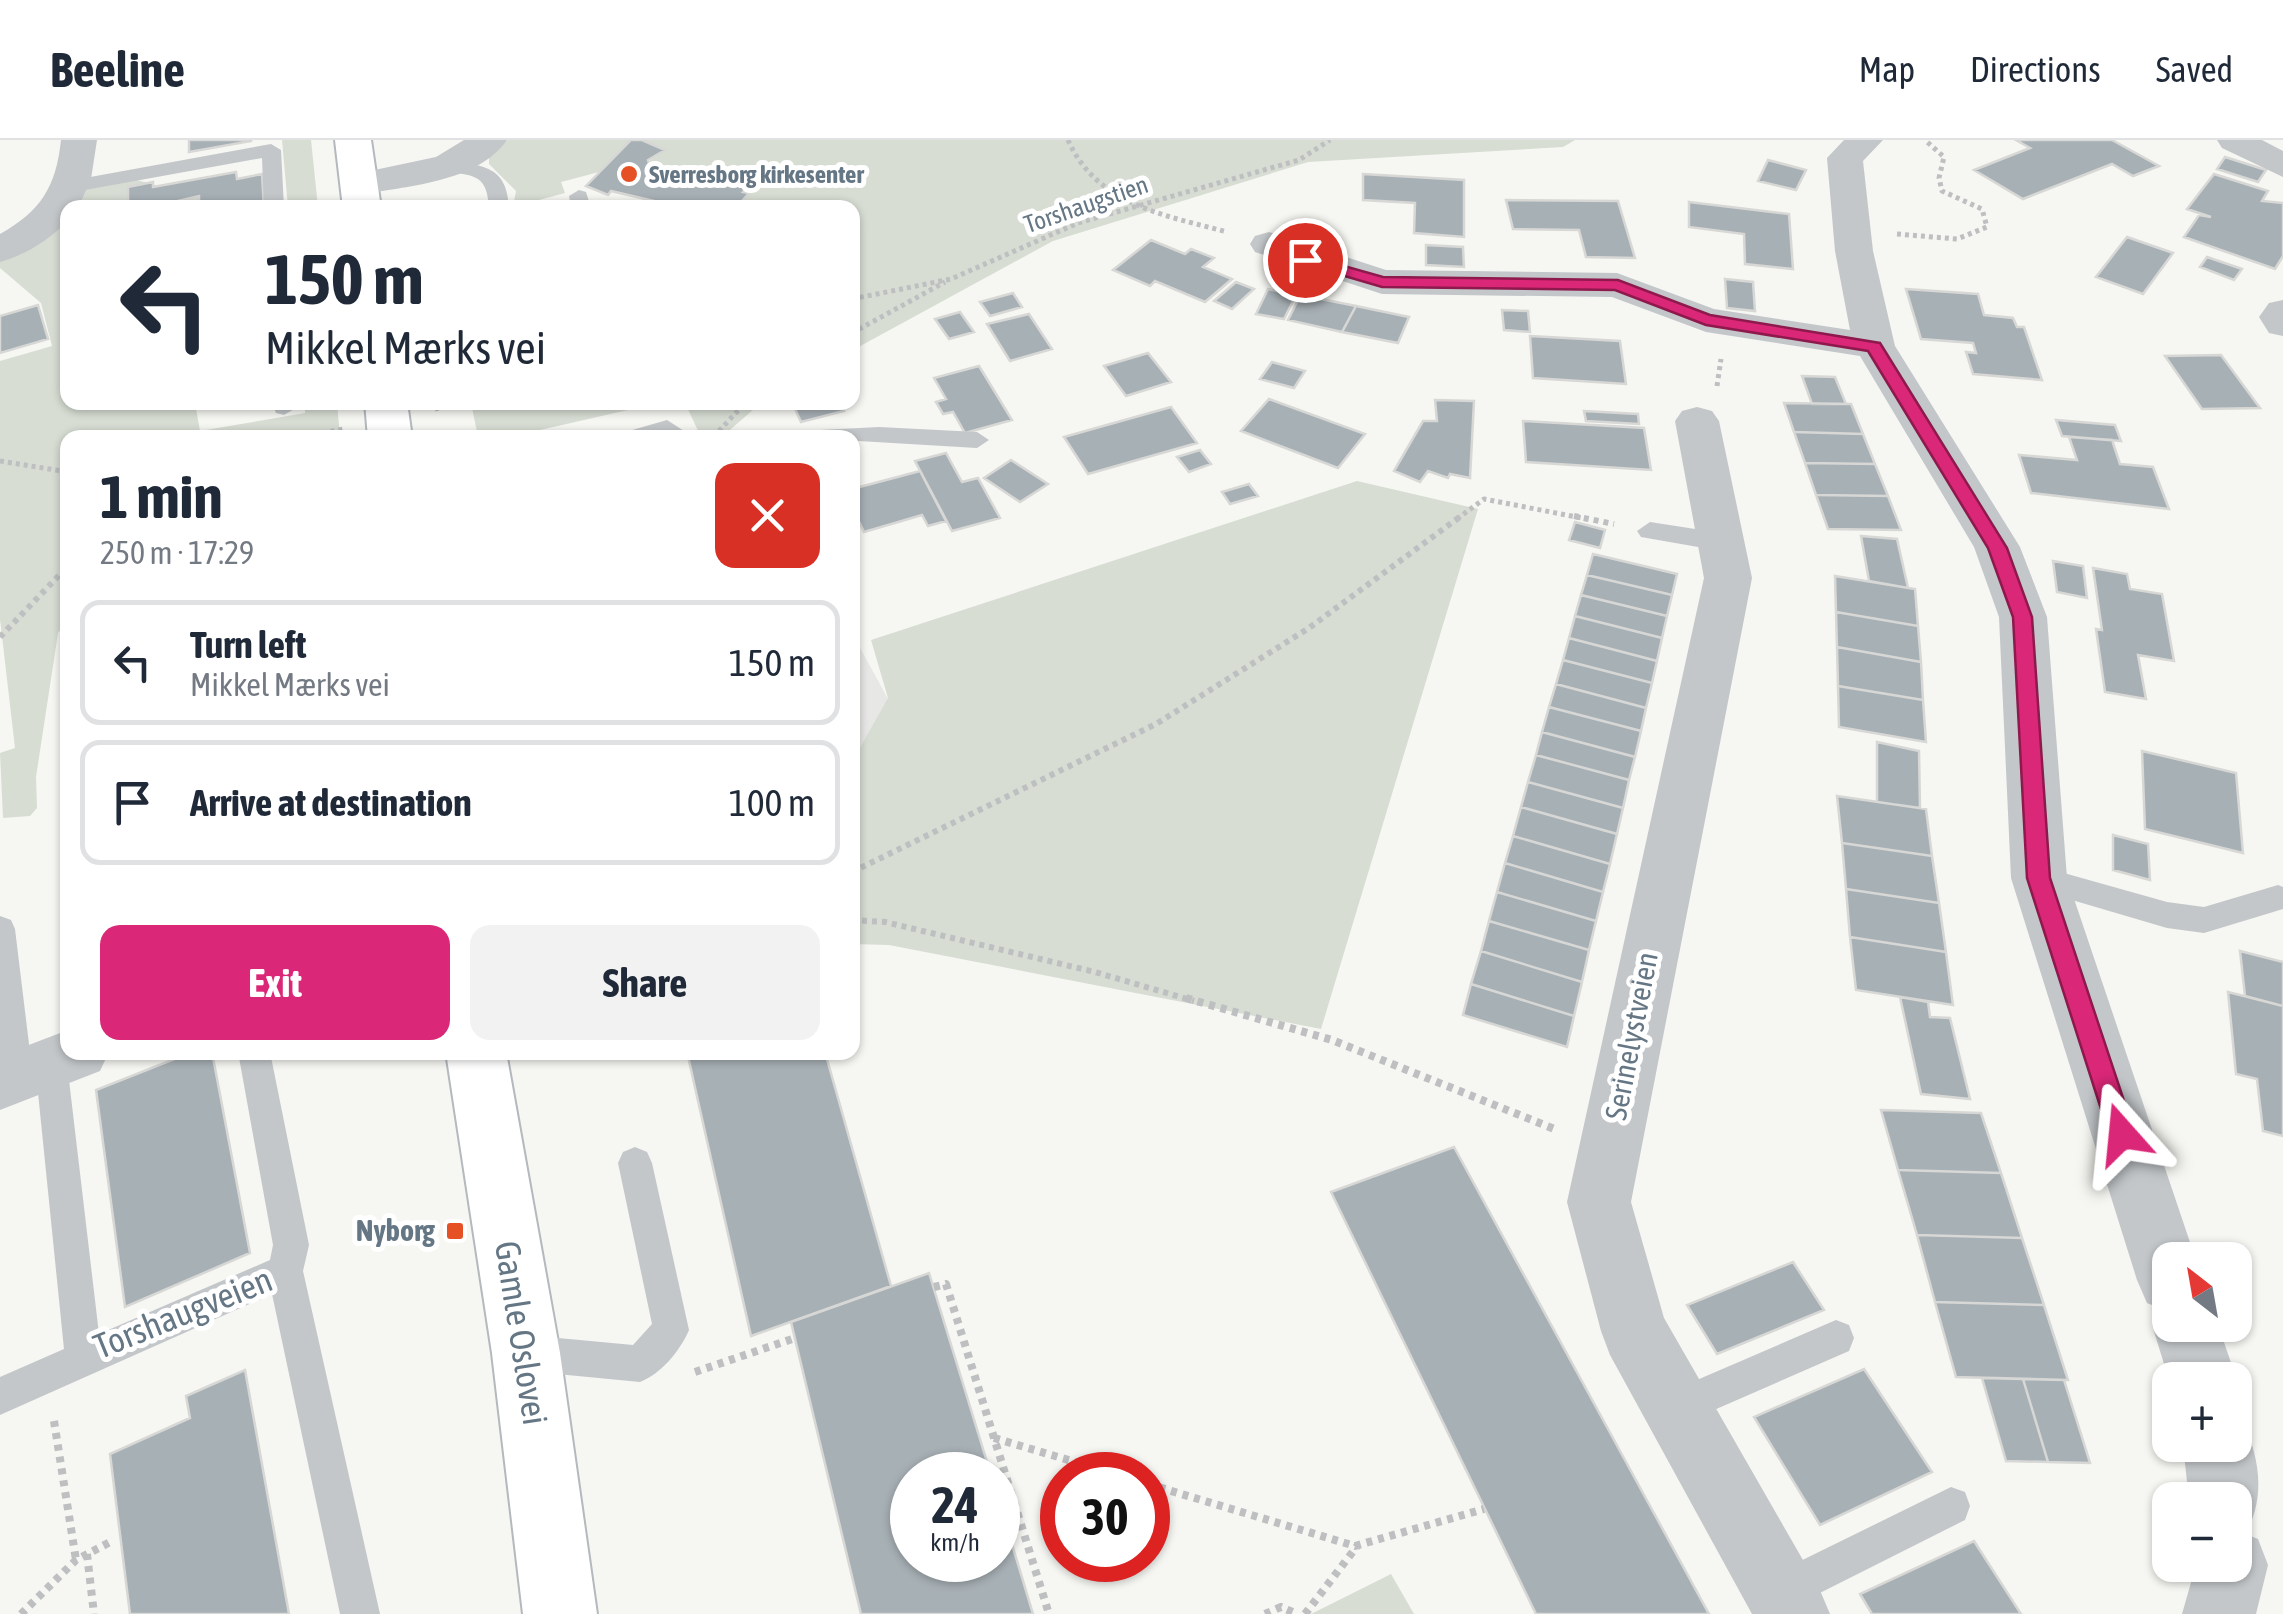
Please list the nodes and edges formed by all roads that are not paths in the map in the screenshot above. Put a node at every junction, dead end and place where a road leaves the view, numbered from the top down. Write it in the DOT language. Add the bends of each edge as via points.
graph roads {
  1 [pos="80,140"];
  2 [pos="354,140"];
  3 [pos="489,140"];
  4 [pos="1865,140"];
  5 [pos="2235,140"];
  6 [pos="270,145"];
  7 [pos="447,166"];
  8 [pos="2283,166"];
  9 [pos="74,186"];
  10 [pos="361,196"];
  11 [pos="63,200"];
  12 [pos="273,200"];
  13 [pos="499,200"];
  14 [pos="60,204"];
  15 [pos="1268,244"];
  16 [pos="0,250"];
  17 [pos="2283,312"];
  18 [pos="2283,324"];
  19 [pos="1874,346"];
  20 [pos="1697,422"];
  21 [pos="860,431"];
  22 [pos="977,440"];
  23 [pos="1650,530"];
  24 [pos="1721,542"];
  25 [pos="2038,878"];
  26 [pos="2278,898"];
  27 [pos="0,929"];
  28 [pos="256,1060"];
  29 [pos="477,1060"];
  30 [pos="37,1069"];
  31 [pos="635,1163"];
  32 [pos="2158,1242"];
  33 [pos="285,1271"];
  34 [pos="1836,1338"];
  35 [pos="526,1353"];
  36 [pos="84,1360"];
  37 [pos="0,1396"];
  38 [pos="1675,1408"];
  39 [pos="1951,1506"];
  40 [pos="2227,1582"];
  41 [pos="1786,1603"];
  42 [pos="360,1614"];
  43 [pos="560,1614"];
  44 [pos="2219,1614"];
  1 -- 9 [label="street"];
  2 -- 10 [label="street"];
  3 -- 7 [label="street"];
  4 -- 19 [label="street" via="1845,158"];
  5 -- 8 [label="street"];
  6 -- 9 [label="lane"];
  6 -- 12 [label="lane"];
  7 -- 10 [label="street"];
  7 -- 13 [label="lane" via="484,172 498,188"];
  9 -- 11 [label="street"];
  14 -- 16 [label="street"];
  15 -- 19 [label="street" via="1382,282 1618,285 1706,320"];
  17 -- 18 [label="street"];
  19 -- 25 [label="street" via="1997,548 2022,617"];
  20 -- 24 [label="street, Serinelystveien"];
  21 -- 22 [label="lane"];
  23 -- 24 [label="lane"];
  24 -- 38 [label="street, Serinelystveien" via="1728,578 1599,1202 1634,1331"];
  25 -- 26 [label="lane" via="2204,920"];
  25 -- 32 [label="street"];
  27 -- 30 [label="lane, Torshaugveien"];
  28 -- 33 [label="lane" via="291,1245"];
  29 -- 35 [label="street, Gamle Oslovei"];
  30 -- 36 [label="lane, Torshaugveien"];
  31 -- 35 [label="lane" via="670,1330 640,1364"];
  33 -- 36 [label="lane, Torshaugveien"];
  33 -- 42 [label="lane, Torshaugveien"];
  34 -- 38 [label="lane"];
  35 -- 43 [label="street, Gamle Oslovei"];
  36 -- 37 [label="lane"];
  38 -- 41 [label="street, Serinelystveien"];
  39 -- 41 [label="lane"];
  40 -- 44 [label="street"];
}
